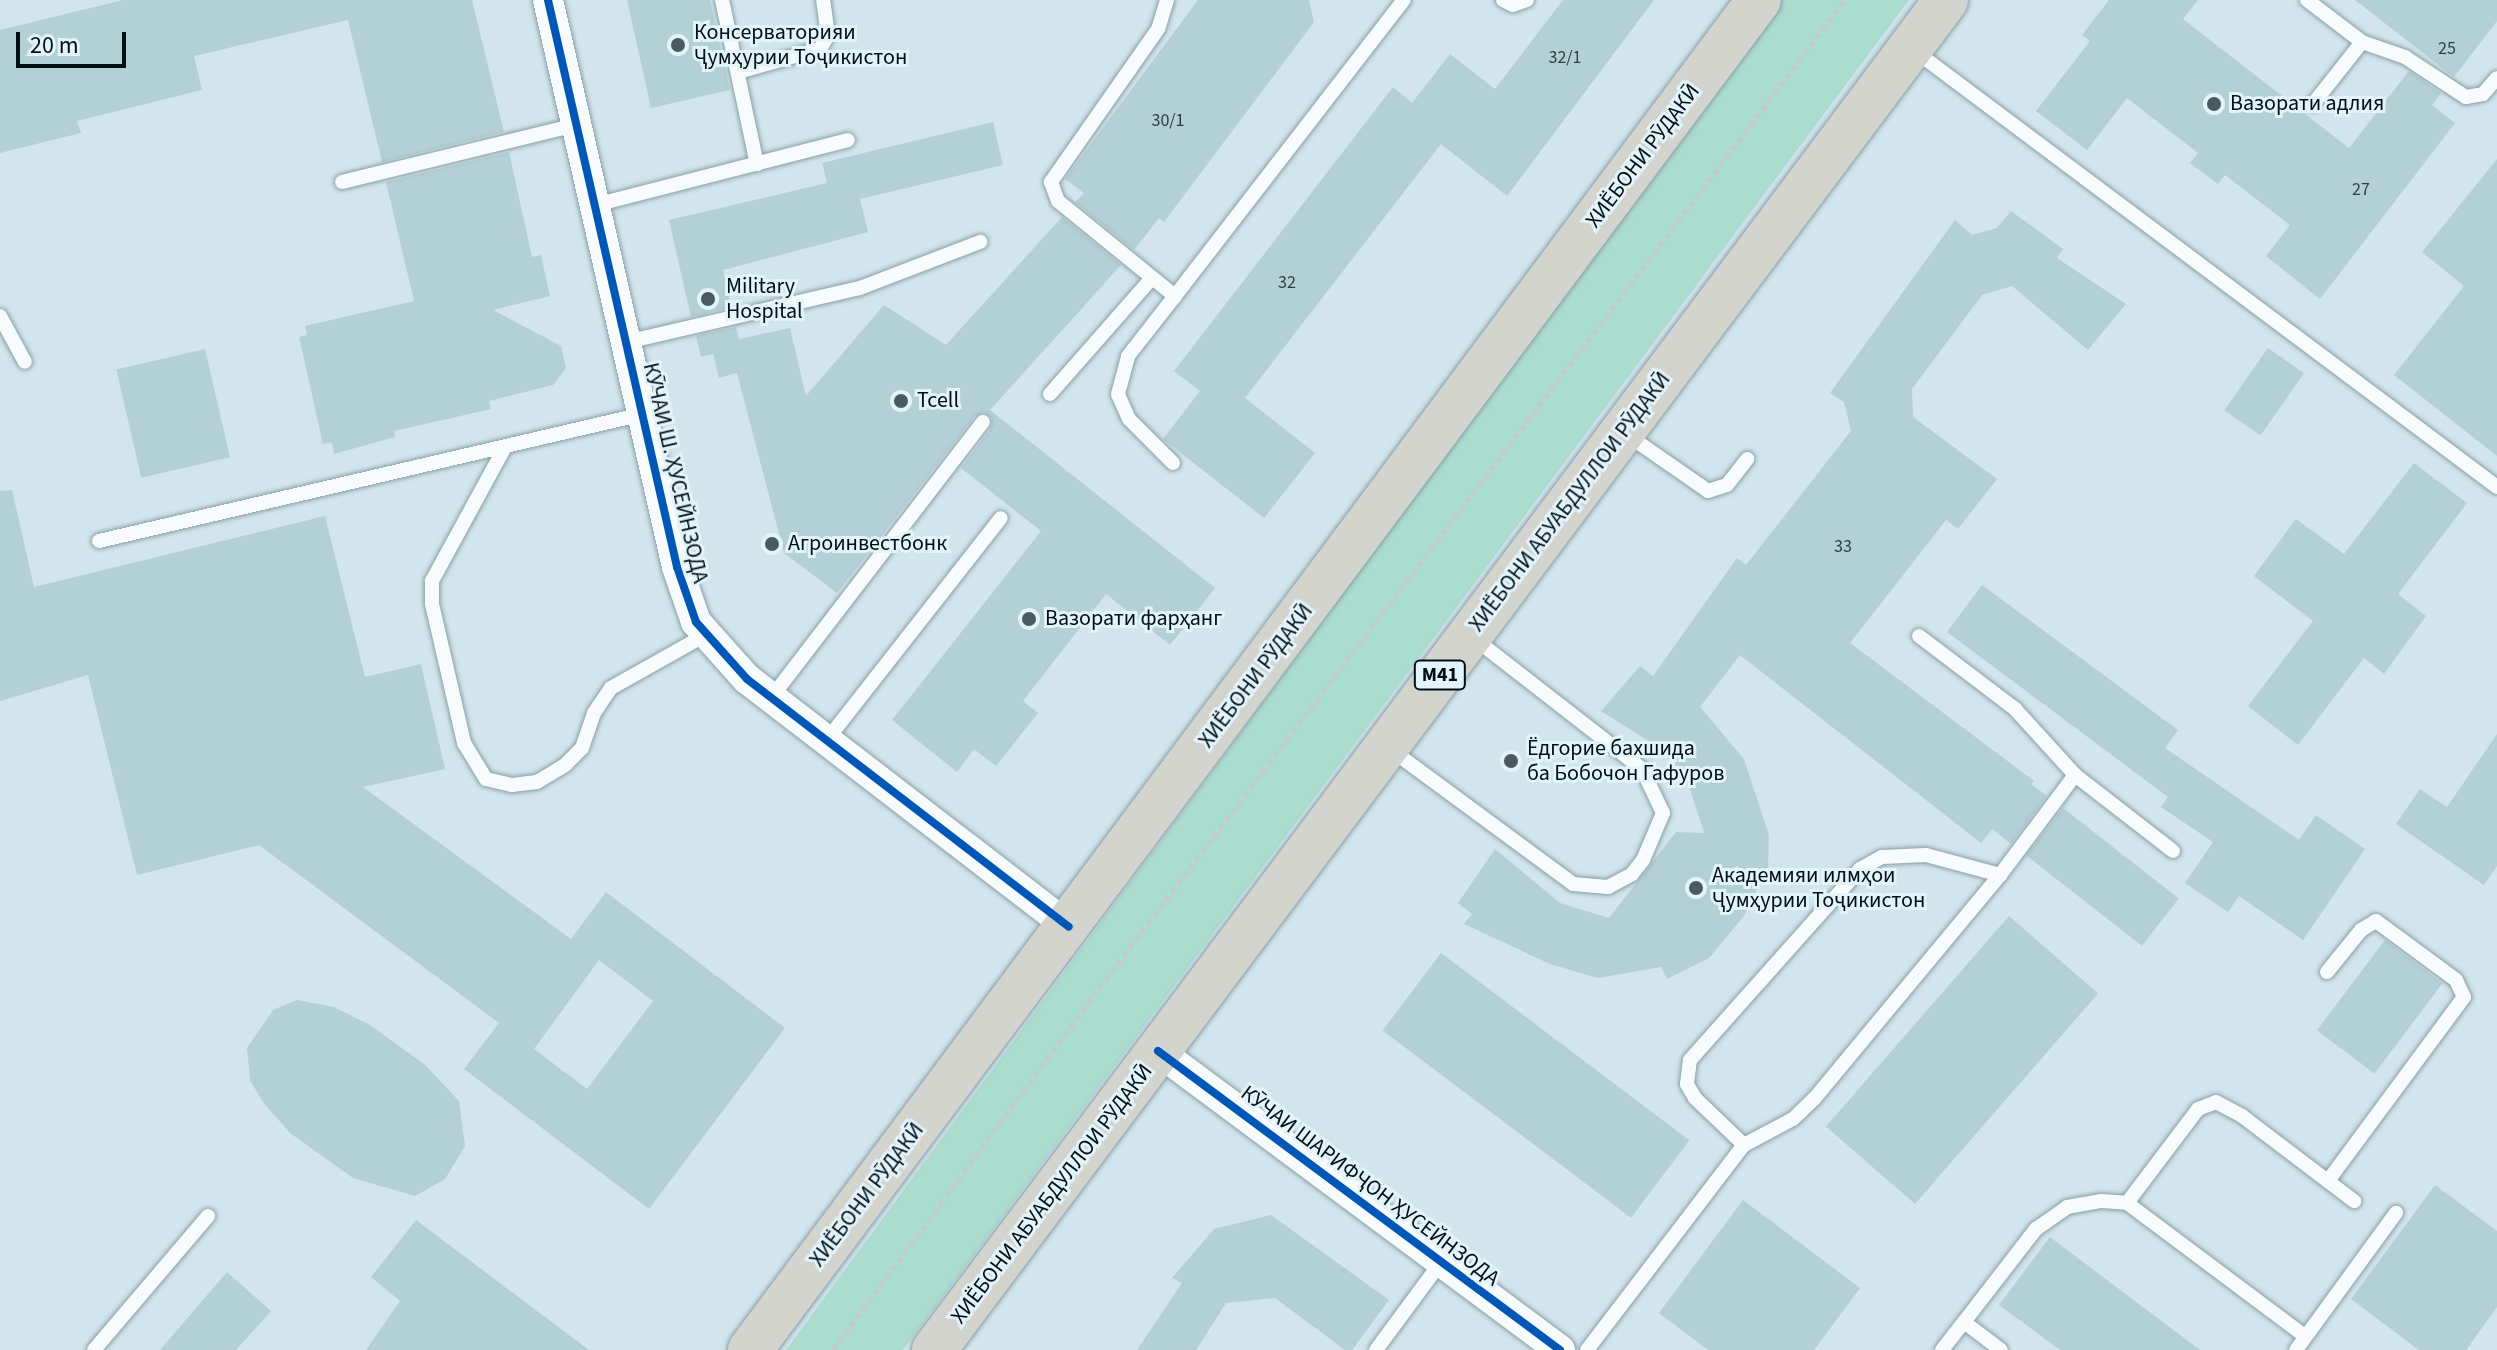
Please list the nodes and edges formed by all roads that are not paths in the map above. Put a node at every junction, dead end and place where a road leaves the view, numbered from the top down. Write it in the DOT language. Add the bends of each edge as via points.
graph roads {
  1 [pos="548,0"];
  2 [pos="722,0"];
  3 [pos="823,0"];
  4 [pos="1167,0"];
  5 [pos="1404,0"];
  6 [pos="1503,0"];
  7 [pos="1527,0"];
  8 [pos="1759,0"];
  9 [pos="1946,0"];
  10 [pos="2307,0"];
  11 [pos="2362,42"];
  12 [pos="1911,48"];
  13 [pos="738,72"];
  14 [pos="2497,78"];
  15 [pos="2313,104"];
  16 [pos="576,125"];
  17 [pos="848,140"];
  18 [pos="757,164"];
  19 [pos="342,182"];
  20 [pos="595,205"];
  21 [pos="980,242"];
  22 [pos="1152,278"];
  23 [pos="1175,296"];
  24 [pos="0,316"];
  25 [pos="626,342"];
  26 [pos="25,362"];
  27 [pos="1050,394"];
  28 [pos="643,414"];
  29 [pos="983,422"];
  30 [pos="1623,432"];
  31 [pos="505,447"];
  32 [pos="1747,459"];
  33 [pos="1173,463"];
  34 [pos="2497,487"];
  35 [pos="1001,518"];
  36 [pos="99,541"];
  37 [pos="705,635"];
  38 [pos="1470,635"];
  39 [pos="1919,636"];
  40 [pos="771,698"];
  41 [pos="826,741"];
  42 [pos="1387,746"];
  43 [pos="2075,775"];
  44 [pos="2173,851"];
  45 [pos="2000,875"];
  46 [pos="1069,927"];
  47 [pos="2327,972"];
  48 [pos="1158,1051"];
  49 [pos="1744,1145"];
  50 [pos="2328,1181"];
  51 [pos="2354,1201"];
  52 [pos="2127,1203"];
  53 [pos="2396,1213"];
  54 [pos="208,1216"];
  55 [pos="1441,1262"];
  56 [pos="1964,1322"];
  57 [pos="2305,1336"];
  58 [pos="94,1350"];
  59 [pos="750,1350"];
  60 [pos="934,1350"];
  61 [pos="1376,1350"];
  62 [pos="1560,1350"];
  63 [pos="1587,1350"];
  64 [pos="1942,1350"];
  65 [pos="2001,1350"];
  66 [pos="2296,1350"];
  1 -- 16 [label="street, КӮЧАИ Ш. ҲУСЕЙНЗОДА"];
  2 -- 13 [label="lane"];
  3 -- 13 [label="lane" via="828,35 820,49"];
  4 -- 22 [label="lane" via="1158,29 1051,182 1058,201"];
  5 -- 23 [label="lane"];
  6 -- 7 [label="lane" via="1513,5"];
  8 -- 46 [label="highway, ХИЁБОНИ РӮДАКӢ"];
  9 -- 12 [label="highway, ХИЁБОНИ АБУАБДУЛЛОИ РӮДАКӢ / M41"];
  10 -- 11 [label="lane"];
  11 -- 14 [label="lane" via="2405,57 2466,97 2483,94"];
  11 -- 15 [label="lane"];
  12 -- 30 [label="highway, ХИЁБОНИ АБУАБДУЛЛОИ РӮДАКӢ / M41"];
  12 -- 34 [label="lane"];
  13 -- 18 [label="lane"];
  16 -- 19 [label="lane"];
  16 -- 20 [label="street, КӮЧАИ Ш. ҲУСЕЙНЗОДА"];
  17 -- 18 [label="lane"];
  18 -- 20 [label="lane"];
  20 -- 25 [label="street, КӮЧАИ Ш. ҲУСЕЙНЗОДА"];
  21 -- 25 [label="lane" via="860,288"];
  22 -- 23 [label="lane"];
  22 -- 27 [label="lane"];
  23 -- 33 [label="lane" via="1128,356 1118,394 1129,419"];
  24 -- 26 [label="lane"];
  25 -- 28 [label="street, КӮЧАИ Ш. ҲУСЕЙНЗОДА"];
  28 -- 31 [label="lane"];
  28 -- 37 [label="street, КӮЧАИ Ш. ҲУСЕЙНЗОДА" via="680,579"];
  29 -- 40 [label="lane"];
  30 -- 32 [label="lane" via="1708,491 1727,485"];
  30 -- 38 [label="highway, ХИЁБОНИ АБУАБДУЛЛОИ РӮДАКӢ / M41"];
  31 -- 36 [label="lane"];
  31 -- 37 [label="lane" via="432,581 432,604 464,743 486,779 512,785 537,782 565,765 582,748 594,713 611,688"];
  35 -- 41 [label="lane"];
  37 -- 40 [label="street, КӮЧАИ Ш. ҲУСЕЙНЗОДА"];
  38 -- 42 [label="highway, ХИЁБОНИ АБУАБДУЛЛОИ РӮДАКӢ / M41"];
  38 -- 42 [label="lane" via="1648,776 1663,813 1643,860 1632,874 1608,887 1573,884"];
  39 -- 43 [label="lane" via="2015,709"];
  40 -- 41 [label="street, КӮЧАИ Ш. ҲУСЕЙНЗОДА"];
  41 -- 46 [label="street, КӮЧАИ Ш. ҲУСЕЙНЗОДА"];
  42 -- 48 [label="highway, ХИЁБОНИ АБУАБДУЛЛОИ РӮДАКӢ / M41"];
  43 -- 44 [label="lane"];
  43 -- 45 [label="lane"];
  45 -- 49 [label="lane" via="1814,1099 1793,1119"];
  45 -- 49 [label="lane" via="1926,855 1882,857 1860,869 1690,1060 1687,1084 1695,1098"];
  46 -- 59 [label="highway, ХИЁБОНИ РӮДАКӢ"];
  47 -- 50 [label="lane" via="2361,930 2376,921 2456,980 2464,997"];
  48 -- 55 [label="street, КӮЧАИ ШАРИФҶОН ҲУСЕЙНЗОДА"];
  48 -- 60 [label="highway, ХИЁБОНИ АБУАБДУЛЛОИ РӮДАКӢ / M41"];
  49 -- 63 [label="lane"];
  50 -- 51 [label="lane"];
  50 -- 52 [label="lane" via="2227,1106 2205,1103"];
  52 -- 56 [label="lane" via="2082,1201 2052,1215"];
  52 -- 57 [label="lane"];
  53 -- 57 [label="lane"];
  54 -- 58 [label="lane"];
  55 -- 61 [label="lane"];
  55 -- 62 [label="street, КӮЧАИ ШАРИФҶОН ҲУСЕЙНЗОДА"];
  56 -- 64 [label="lane"];
  56 -- 65 [label="lane"];
  57 -- 66 [label="lane"];
}
